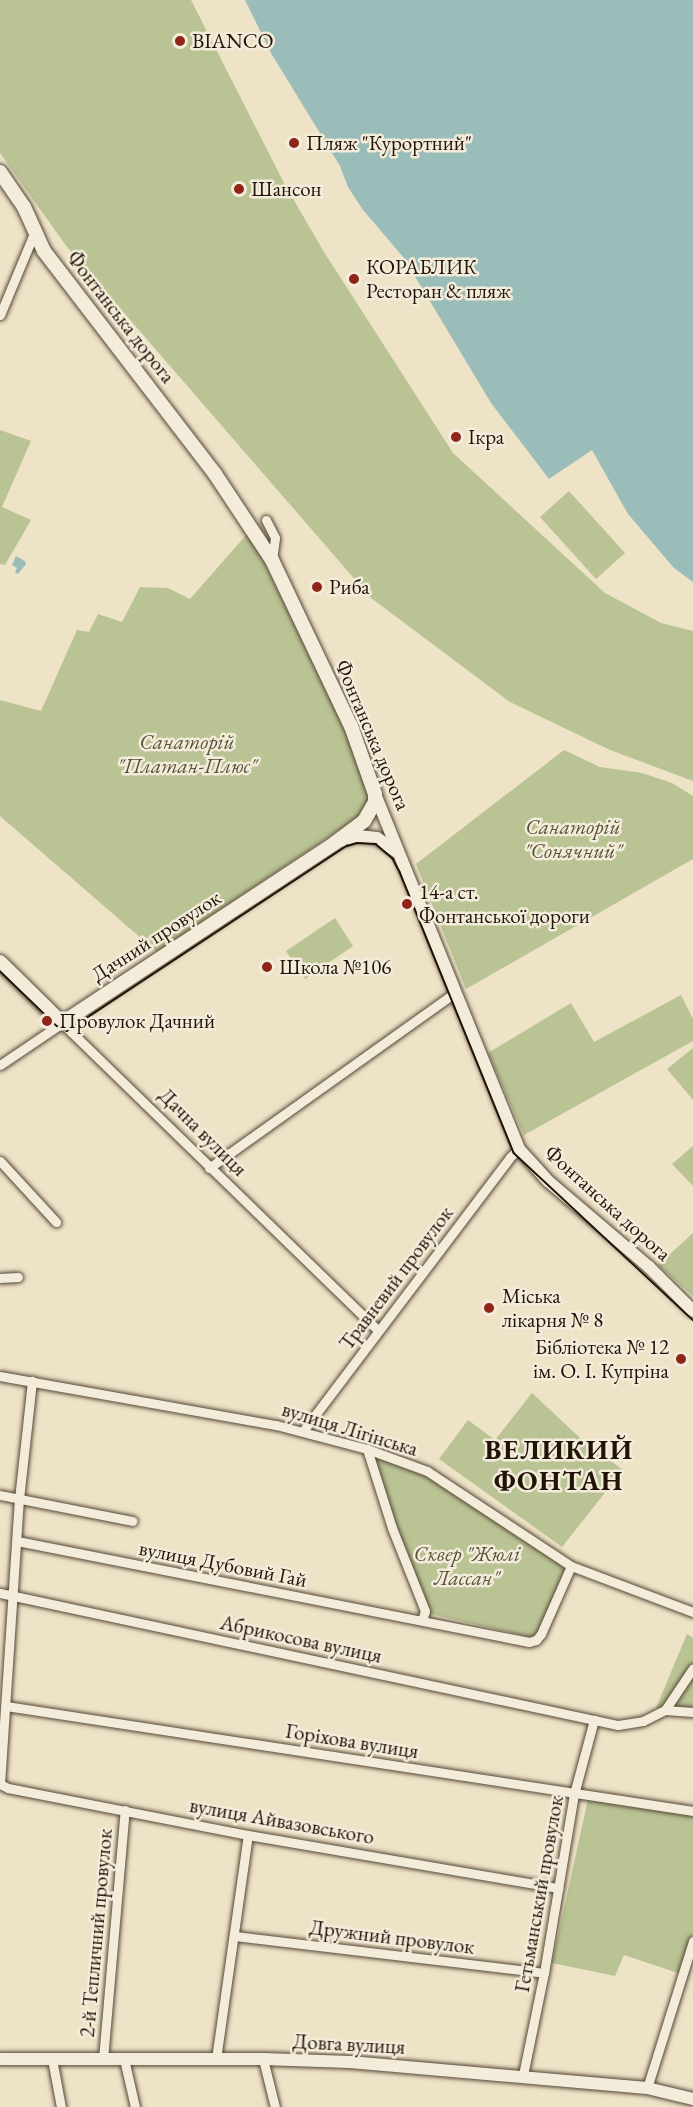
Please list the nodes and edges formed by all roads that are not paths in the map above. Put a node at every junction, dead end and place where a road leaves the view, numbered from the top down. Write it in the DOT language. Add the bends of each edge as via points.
graph roads {
  1 [pos="0,172"];
  2 [pos="35,231"];
  3 [pos="0,315"];
  4 [pos="266,519"];
  5 [pos="272,560"];
  6 [pos="375,794"];
  7 [pos="335,843"];
  8 [pos="401,858"];
  9 [pos="0,962"];
  10 [pos="456,992"];
  11 [pos="62,1023"];
  12 [pos="0,1065"];
  13 [pos="519,1149"];
  14 [pos="0,1161"];
  15 [pos="209,1168"];
  16 [pos="56,1222"];
  17 [pos="18,1277"];
  18 [pos="0,1278"];
  19 [pos="693,1311"];
  20 [pos="378,1330"];
  21 [pos="0,1376"];
  22 [pos="32,1381"];
  23 [pos="303,1431"];
  24 [pos="367,1449"];
  25 [pos="0,1495"];
  26 [pos="20,1499"];
  27 [pos="132,1521"];
  28 [pos="17,1541"];
  29 [pos="571,1566"];
  30 [pos="0,1593"];
  31 [pos="12,1596"];
  32 [pos="693,1612"];
  33 [pos="422,1620"];
  34 [pos="693,1668"];
  35 [pos="4,1700"];
  36 [pos="665,1710"];
  37 [pos="693,1712"];
  38 [pos="594,1720"];
  39 [pos="0,1784"];
  40 [pos="574,1794"];
  41 [pos="125,1810"];
  42 [pos="693,1811"];
  43 [pos="248,1835"];
  44 [pos="559,1888"];
  45 [pos="235,1936"];
  46 [pos="693,1941"];
  47 [pos="544,1973"];
  48 [pos="52,2059"];
  49 [pos="103,2059"];
  50 [pos="124,2059"];
  51 [pos="216,2059"];
  52 [pos="264,2059"];
  53 [pos="0,2060"];
  54 [pos="523,2075"];
  55 [pos="647,2088"];
  56 [pos="693,2099"];
  57 [pos="61,2107"];
  58 [pos="135,2107"];
  59 [pos="275,2107"];
  1 -- 2 [label="main road, Фонтанська дорога"];
  2 -- 3 [label="street"];
  2 -- 5 [label="main road, Фонтанська дорога" via="44,250 215,474"];
  4 -- 5 [label="street" via="275,538"];
  5 -- 6 [label="main road, Фонтанська дорога" via="351,726"];
  6 -- 7 [label="main road, Дачний провулок" via="374,809"];
  6 -- 8 [label="street, Фонтанська дорога"];
  7 -- 8 [label="street, Дачний провулок" via="358,836 377,838 392,846"];
  7 -- 11 [label="main road, Дачний провулок"];
  8 -- 10 [label="street, Фонтанська дорога"];
  9 -- 11 [label="main road, Дачна вулиця"];
  10 -- 13 [label="street, Фонтанська дорога"];
  10 -- 15 [label="street"];
  11 -- 12 [label="street, Дачний провулок"];
  11 -- 15 [label="street, Дачна вулиця"];
  13 -- 19 [label="street, Фонтанська дорога" via="548,1181 649,1267"];
  13 -- 20 [label="street, Травневий провулок"];
  14 -- 16 [label="street"];
  15 -- 20 [label="street, Дачна вулиця"];
  17 -- 18 [label="street"];
  20 -- 23 [label="street, Травневий провулок"];
  21 -- 22 [label="street, вулиця Лігінська"];
  22 -- 23 [label="street, вулиця Лігінська"];
  22 -- 26 [label="street"];
  23 -- 24 [label="street, вулиця Лігінська"];
  24 -- 29 [label="street, вулиця Лігінська" via="427,1471"];
  24 -- 33 [label="street" via="392,1528 425,1611"];
  25 -- 26 [label="street"];
  26 -- 27 [label="street"];
  26 -- 28 [label="street"];
  28 -- 31 [label="street"];
  28 -- 33 [label="street, вулиця Дубовий Гай"];
  29 -- 32 [label="street, вулиця Лігінська"];
  29 -- 33 [label="street, вулиця Дубовий Гай" via="541,1634 533,1642"];
  30 -- 31 [label="street, Абрикосова вулиця"];
  31 -- 35 [label="street"];
  31 -- 38 [label="street, Абрикосова вулиця"];
  34 -- 36 [label="street"];
  35 -- 39 [label="street"];
  35 -- 40 [label="street, Горіхова вулиця"];
  36 -- 37 [label="street"];
  36 -- 38 [label="street, Абрикосова вулиця" via="626,1724"];
  38 -- 40 [label="street, Гетьманський провулок"];
  39 -- 41 [label="street, вулиця Айвазовського"];
  40 -- 42 [label="street, Горіхова вулиця"];
  40 -- 44 [label="street, Гетьманський провулок"];
  41 -- 43 [label="street, вулиця Айвазовського"];
  41 -- 49 [label="street, 2-й Тепличний провулок"];
  43 -- 44 [label="street, вулиця Айвазовського"];
  43 -- 45 [label="street"];
  44 -- 47 [label="street, Гетьманський провулок"];
  45 -- 47 [label="street, Дружний провулок"];
  45 -- 51 [label="street"];
  46 -- 55 [label="street"];
  47 -- 54 [label="street, Гетьманський провулок"];
  48 -- 49 [label="street, Довга вулиця"];
  48 -- 53 [label="street, Довга вулиця"];
  48 -- 57 [label="street"];
  49 -- 50 [label="street, Довга вулиця"];
  50 -- 51 [label="street, Довга вулиця"];
  50 -- 58 [label="street"];
  51 -- 52 [label="street, Довга вулиця"];
  52 -- 54 [label="street, Довга вулиця"];
  52 -- 59 [label="street"];
  54 -- 55 [label="street, Довга вулиця"];
  55 -- 56 [label="street, Довга вулиця"];
}
